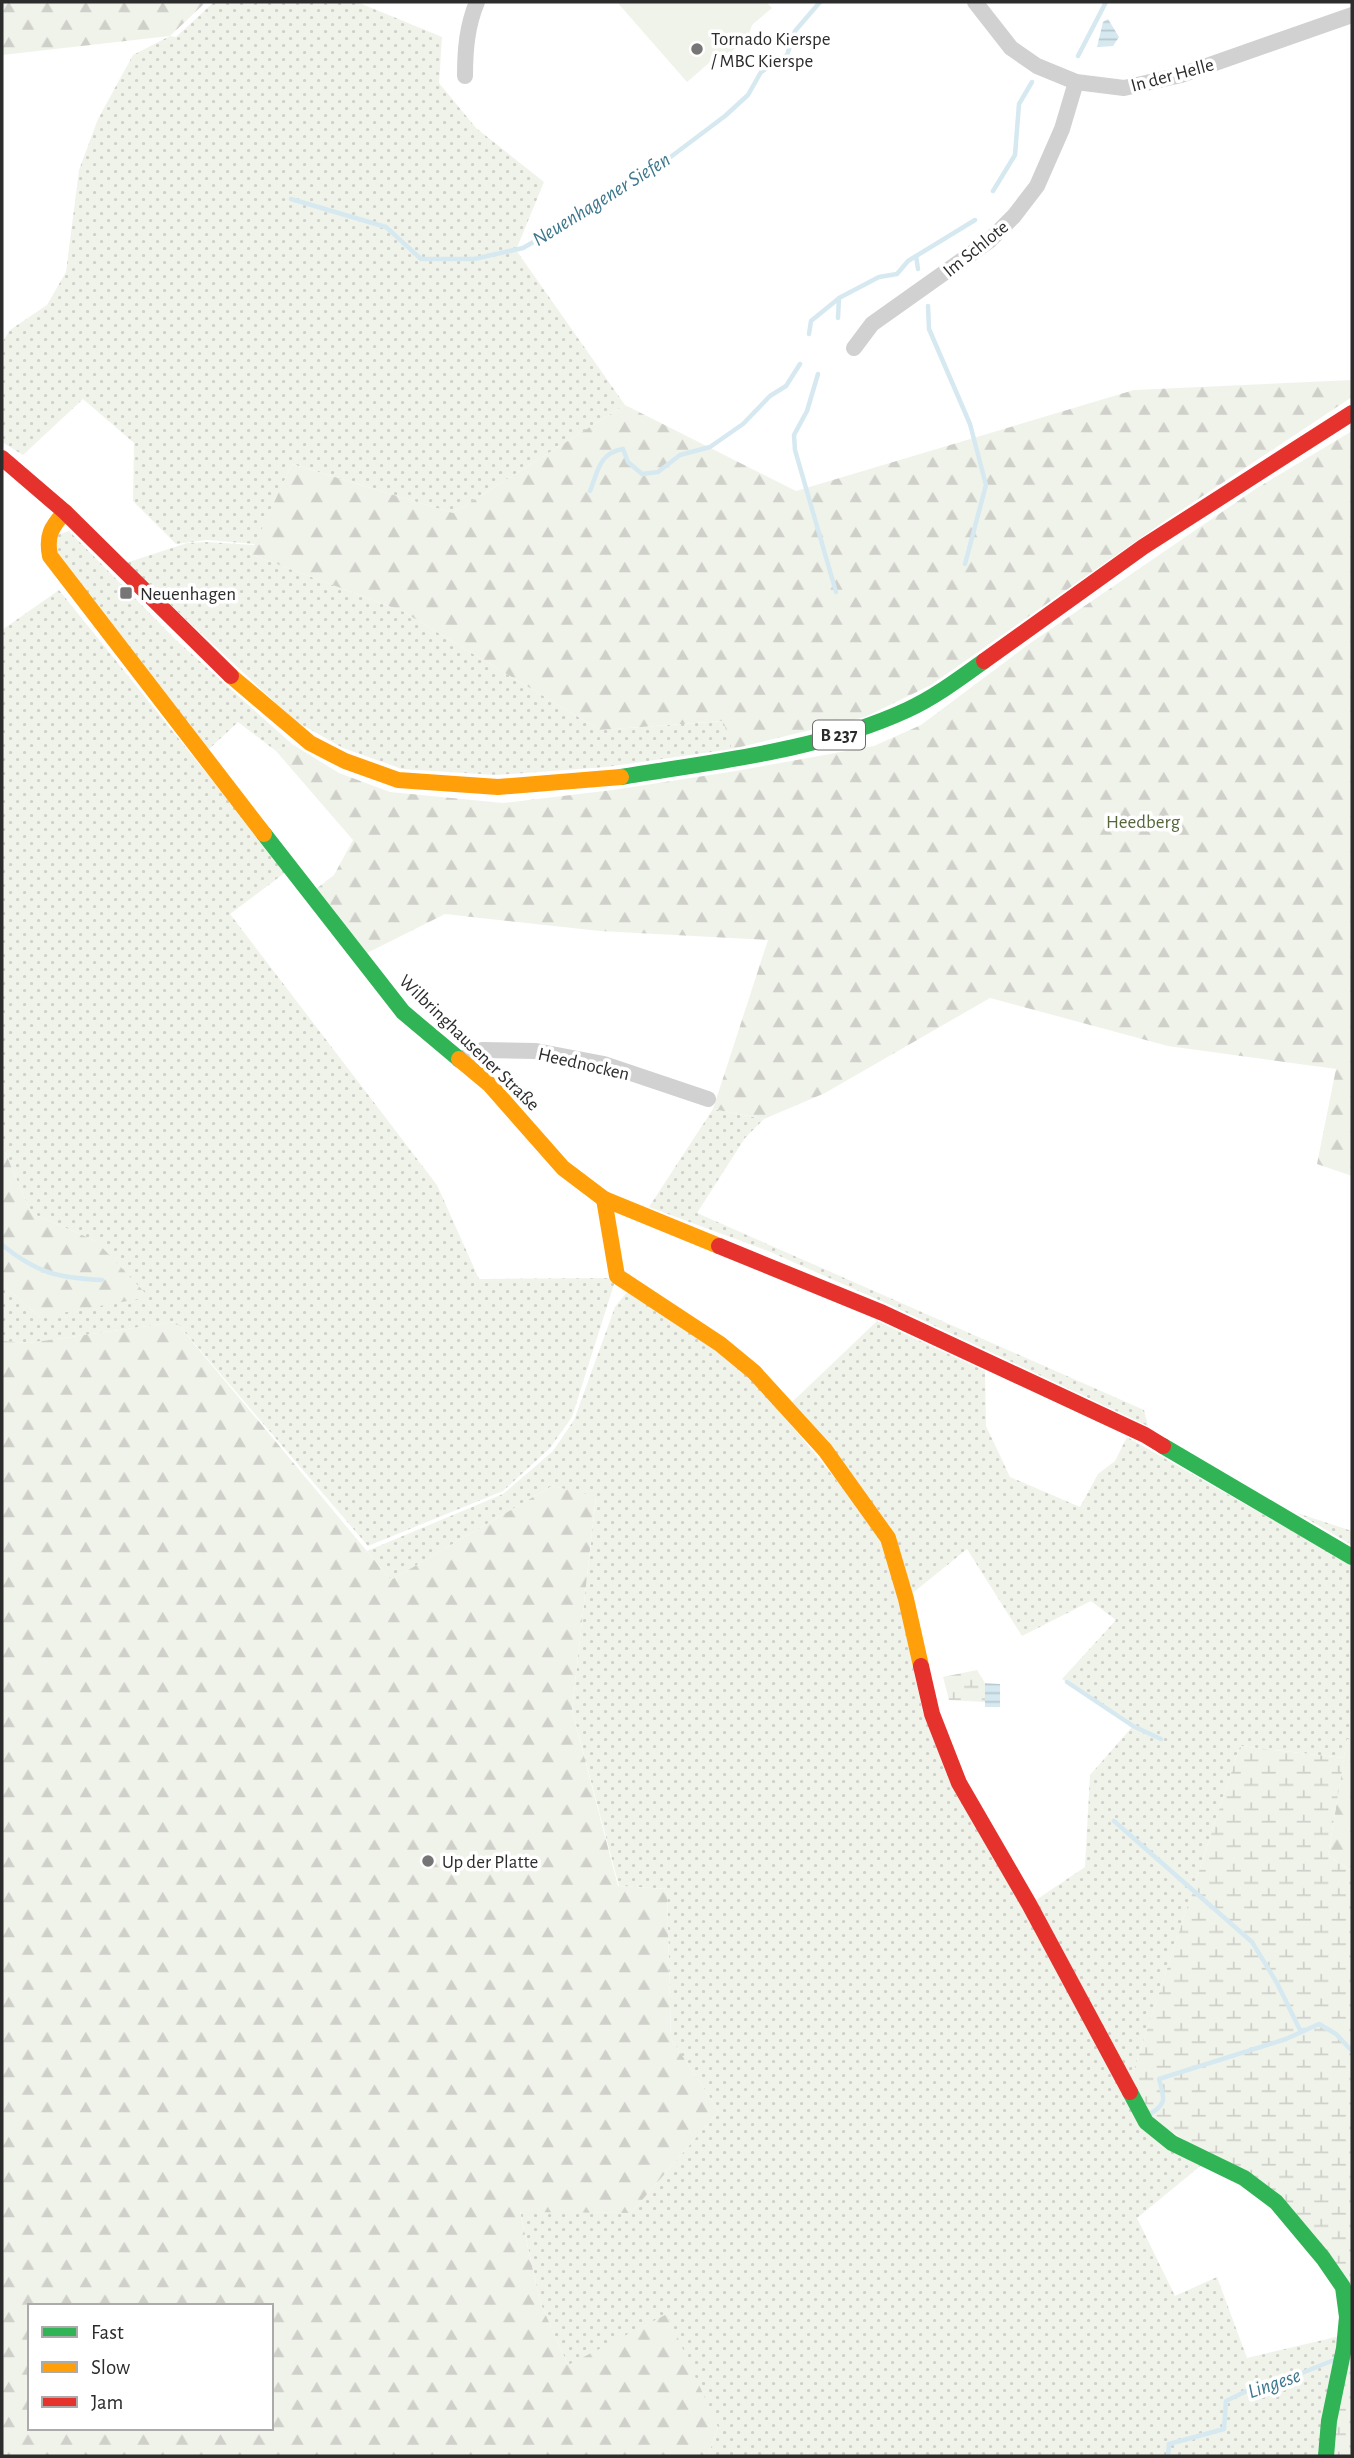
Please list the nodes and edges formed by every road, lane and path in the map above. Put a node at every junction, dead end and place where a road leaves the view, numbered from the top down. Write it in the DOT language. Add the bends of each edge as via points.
graph roads {
  1 [pos="477,2"];
  2 [pos="975,2"];
  3 [pos="1348,2"];
  4 [pos="1352,15"];
  5 [pos="465,76"];
  6 [pos="1076,82"];
  7 [pos="854,348"];
  8 [pos="1352,413"];
  9 [pos="2,458"];
  10 [pos="65,512"];
  11 [pos="459,1060"];
  12 [pos="708,1099"];
  13 [pos="604,1199"];
  14 [pos="1352,1557"];
  15 [pos="1326,2456"];
  1 -- 5 [label="street" via="469,29"];
  2 -- 6 [label="street, In der Helle" via="1012,48 1037,66"];
  3 -- 4 [label="street"];
  4 -- 6 [label="street, In der Helle" via="1181,75 1124,88"];
  6 -- 7 [label="street, Im Schlote" via="1037,186 1014,216 989,241 872,324"];
  8 -- 10 [label="street, B 237" via="1143,547 947,687 909,709 820,741 760,754 612,778 498,788 398,780 310,743 243,687"];
  9 -- 10 [label="street, B 237"];
  10 -- 11 [label="street, Wilbringhausener Straße" via="49,529 50,556 403,1012"];
  11 -- 12 [label="street, Heednocken" via="482,1050 536,1051 604,1064"];
  11 -- 13 [label="street, Wilbringhausener Straße" via="489,1084 563,1168"];
  13 -- 14 [label="street, Wilbringhausener Straße" via="883,1313 1133,1430"];
  13 -- 15 [label="street" via="617,1276 754,1372 825,1450 888,1538 932,1714 959,1783 1146,2122 1172,2143 1244,2178 1276,2203 1343,2287 1347,2317 1344,2348"];
}
